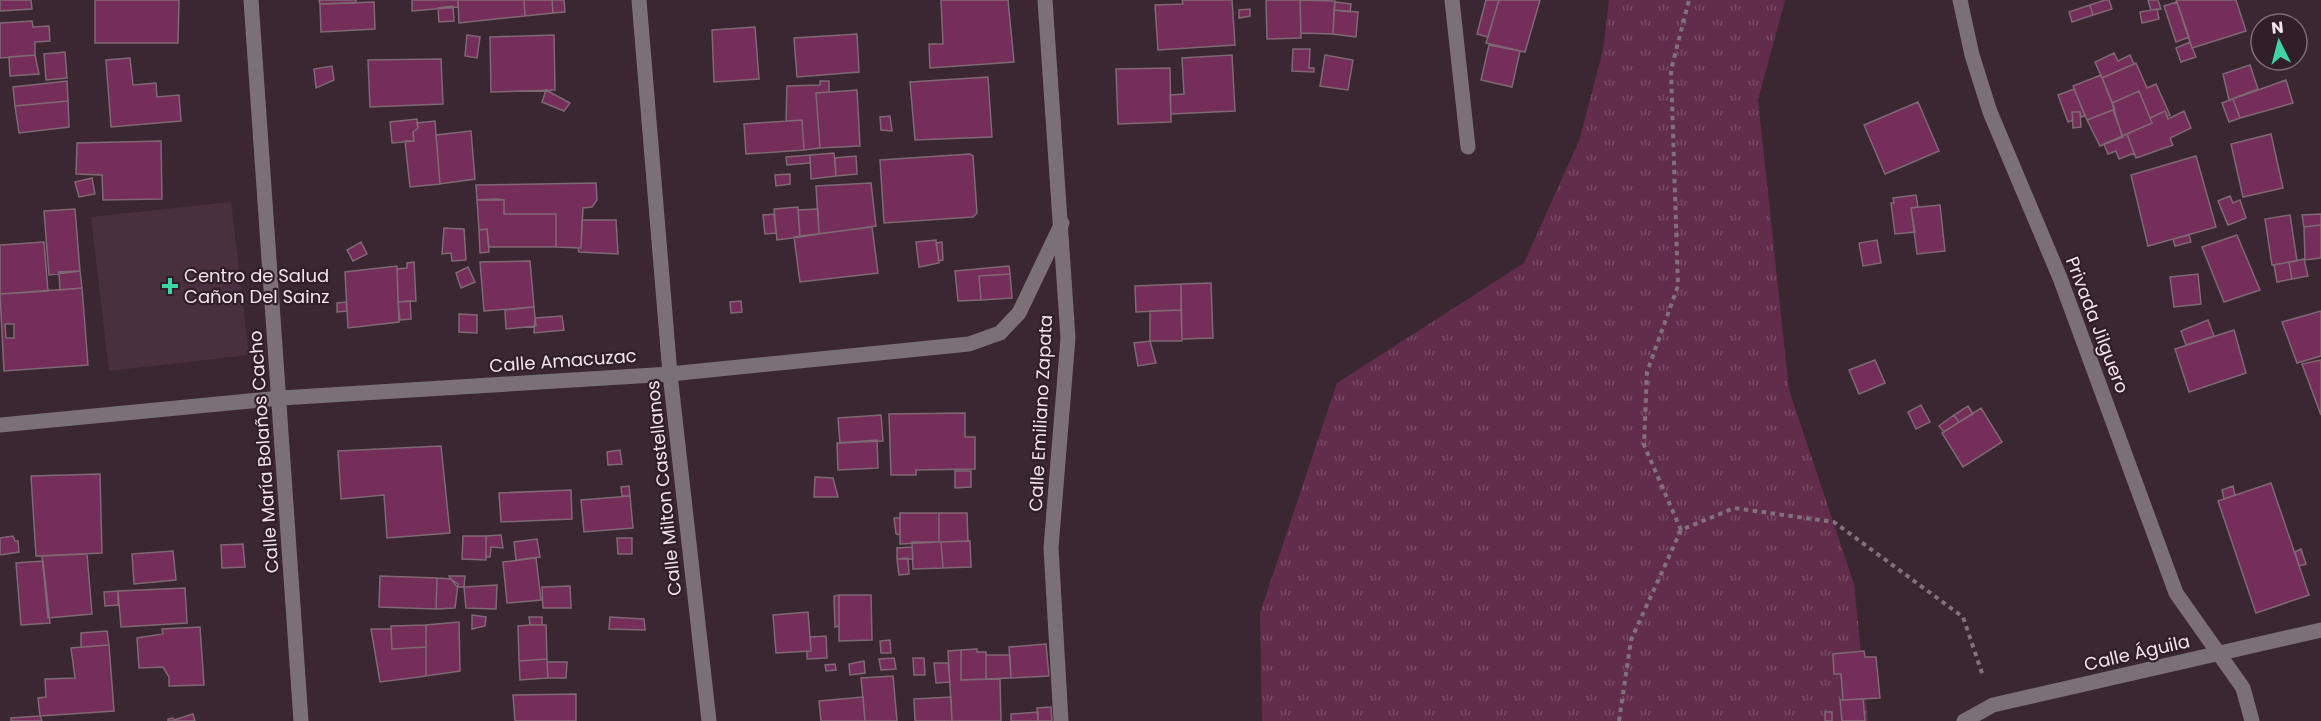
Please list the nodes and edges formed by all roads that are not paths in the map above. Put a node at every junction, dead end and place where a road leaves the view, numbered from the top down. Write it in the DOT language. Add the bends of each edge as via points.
graph roads {
  1 [pos="251,0"];
  2 [pos="639,0"];
  3 [pos="1045,0"];
  4 [pos="1452,0"];
  5 [pos="1960,0"];
  6 [pos="1468,147"];
  7 [pos="1062,223"];
  8 [pos="670,374"];
  9 [pos="281,398"];
  10 [pos="0,425"];
  11 [pos="2321,630"];
  12 [pos="2219,654"];
  13 [pos="301,721"];
  14 [pos="709,721"];
  15 [pos="1061,721"];
  16 [pos="1964,721"];
  17 [pos="2252,721"];
  1 -- 9 [label="street, Calle María Bolaños Cacho"];
  2 -- 8 [label="street, Calle Milton Castellanos"];
  3 -- 7 [label="street, Calle Emiliano Zapata"];
  4 -- 6 [label="street"];
  5 -- 12 [label="street, Privada Jilguero" via="1990,112 2060,278 2176,594"];
  7 -- 8 [label="street, Calle Amacuzac" via="1019,313 1000,333 969,344"];
  7 -- 15 [label="street, Calle Emiliano Zapata" via="1068,338 1051,548"];
  8 -- 9 [label="street, Calle Amacuzac"];
  8 -- 14 [label="street, Calle Milton Castellanos"];
  9 -- 10 [label="street, Calle Amacuzac"];
  9 -- 13 [label="street, Calle María Bolaños Cacho"];
  11 -- 12 [label="street, Calle Águila"];
  12 -- 16 [label="street, Calle Águila" via="1993,705"];
  12 -- 17 [label="street, Privada Jilguero" via="2242,688"];
}
